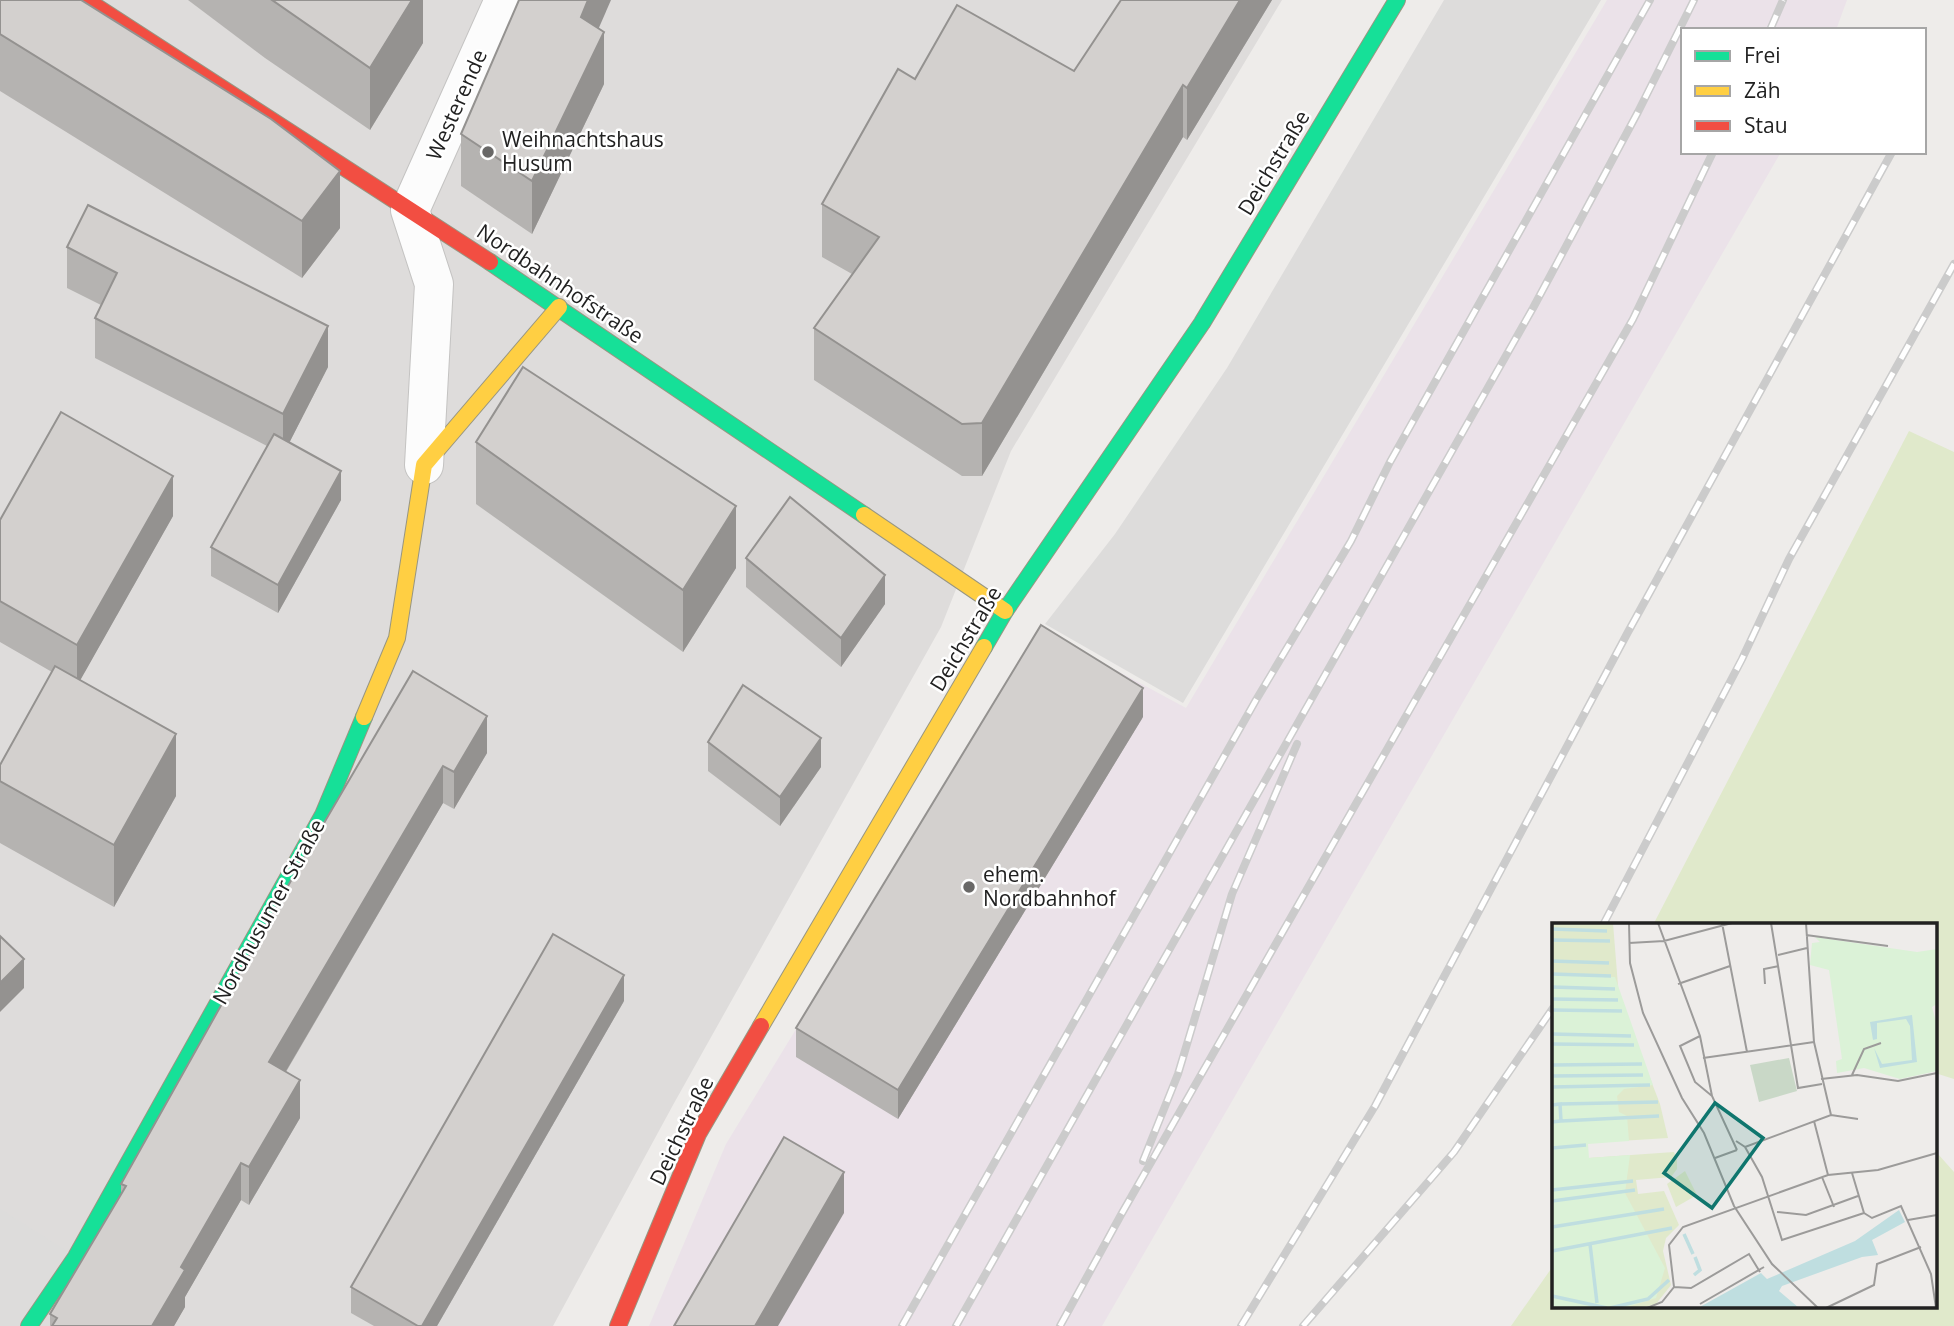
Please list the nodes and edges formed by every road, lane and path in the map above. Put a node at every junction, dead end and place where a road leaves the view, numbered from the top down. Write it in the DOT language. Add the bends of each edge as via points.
graph roads {
  1 [pos="86,0"];
  2 [pos="505,0"];
  3 [pos="1397,0"];
  4 [pos="410,209"];
  5 [pos="559,307"];
  6 [pos="424,465"];
  7 [pos="1005,611"];
  8 [pos="29,1326"];
  9 [pos="618,1326"];
  1 -- 4 [label="street, Nordbahnhofstraße"];
  2 -- 4 [label="street, Westerende"];
  3 -- 7 [label="street, Deichstraße" via="1202,323"];
  4 -- 5 [label="street, Nordbahnhofstraße"];
  4 -- 6 [label="street, Nordhusumer Straße" via="434,284"];
  5 -- 6 [label="street"];
  5 -- 7 [label="street, Nordbahnhofstraße"];
  6 -- 8 [label="street, Nordhusumer Straße" via="397,638 323,815 76,1256"];
  7 -- 9 [label="street, Deichstraße" via="698,1135"];
}
